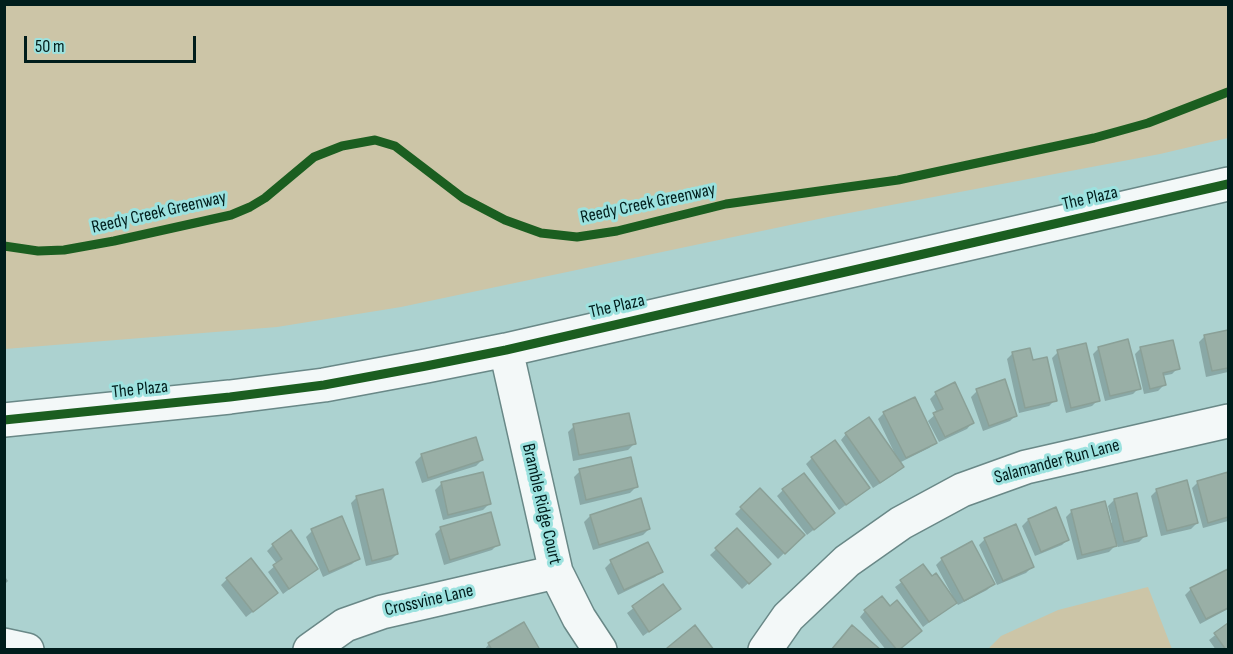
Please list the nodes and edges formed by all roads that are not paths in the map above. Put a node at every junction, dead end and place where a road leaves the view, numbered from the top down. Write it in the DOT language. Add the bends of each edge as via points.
graph roads {
  1 [pos="1228,184"];
  2 [pos="506,350"];
  3 [pos="4,420"];
  4 [pos="1228,421"];
  5 [pos="556,572"];
  6 [pos="4,645"];
  7 [pos="27,650"];
  8 [pos="310,650"];
  9 [pos="600,650"];
  10 [pos="765,650"];
  1 -- 2 [label="street, The Plaza"];
  2 -- 3 [label="street, The Plaza" via="324,385"];
  2 -- 5 [label="street, Bramble Ridge Court"];
  4 -- 10 [label="street, Salamander Run Lane" via="1026,467 962,490 901,523 847,561 788,617"];
  5 -- 8 [label="street, Crossvine Lane" via="382,612 345,625"];
  5 -- 9 [label="street, Bramble Ridge Court"];
  6 -- 7 [label="street"];
}
